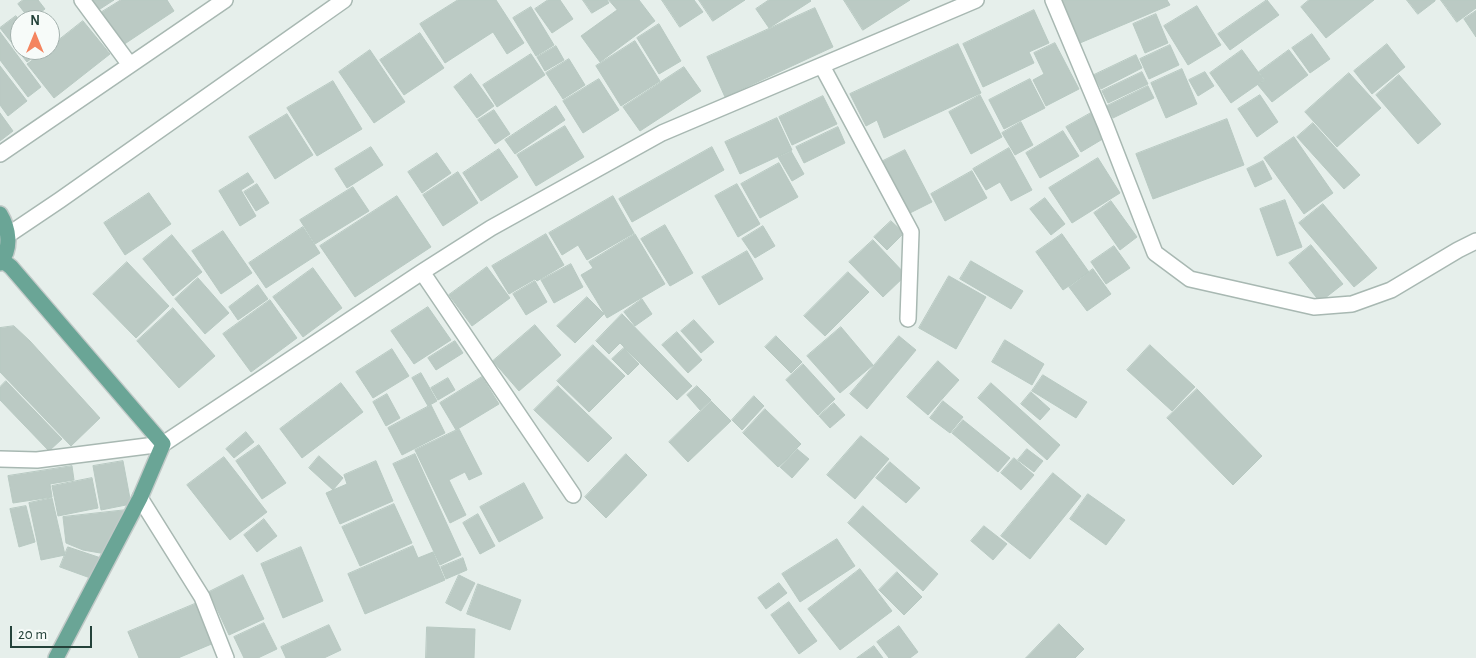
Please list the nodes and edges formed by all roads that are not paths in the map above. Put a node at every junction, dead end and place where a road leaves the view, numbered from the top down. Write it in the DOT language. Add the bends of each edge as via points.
graph roads {
  1 [pos="82,0"];
  2 [pos="225,0"];
  3 [pos="344,0"];
  4 [pos="976,0"];
  5 [pos="1052,0"];
  6 [pos="130,65"];
  7 [pos="822,66"];
  8 [pos="0,154"];
  9 [pos="0,214"];
  10 [pos="8,235"];
  11 [pos="1476,241"];
  12 [pos="1,261"];
  13 [pos="422,272"];
  14 [pos="908,320"];
  15 [pos="163,444"];
  16 [pos="0,459"];
  17 [pos="573,496"];
  18 [pos="140,498"];
  19 [pos="56,658"];
  20 [pos="226,658"];
  1 -- 6 [label="street"];
  2 -- 6 [label="street"];
  3 -- 10 [label="street"];
  4 -- 7 [label="street"];
  5 -- 11 [label="street" via="1155,253 1190,280 1314,307 1352,304 1391,290"];
  6 -- 8 [label="street"];
  7 -- 13 [label="street" via="662,133 490,228"];
  7 -- 14 [label="street" via="911,232"];
  9 -- 10 [label="main road"];
  10 -- 12 [label="main road" via="8,247"];
  12 -- 15 [label="main road" via="11,267"];
  13 -- 15 [label="street"];
  13 -- 17 [label="street"];
  15 -- 16 [label="street" via="37,460"];
  15 -- 18 [label="main road"];
  18 -- 19 [label="main road"];
  18 -- 20 [label="street" via="202,597"];
}
